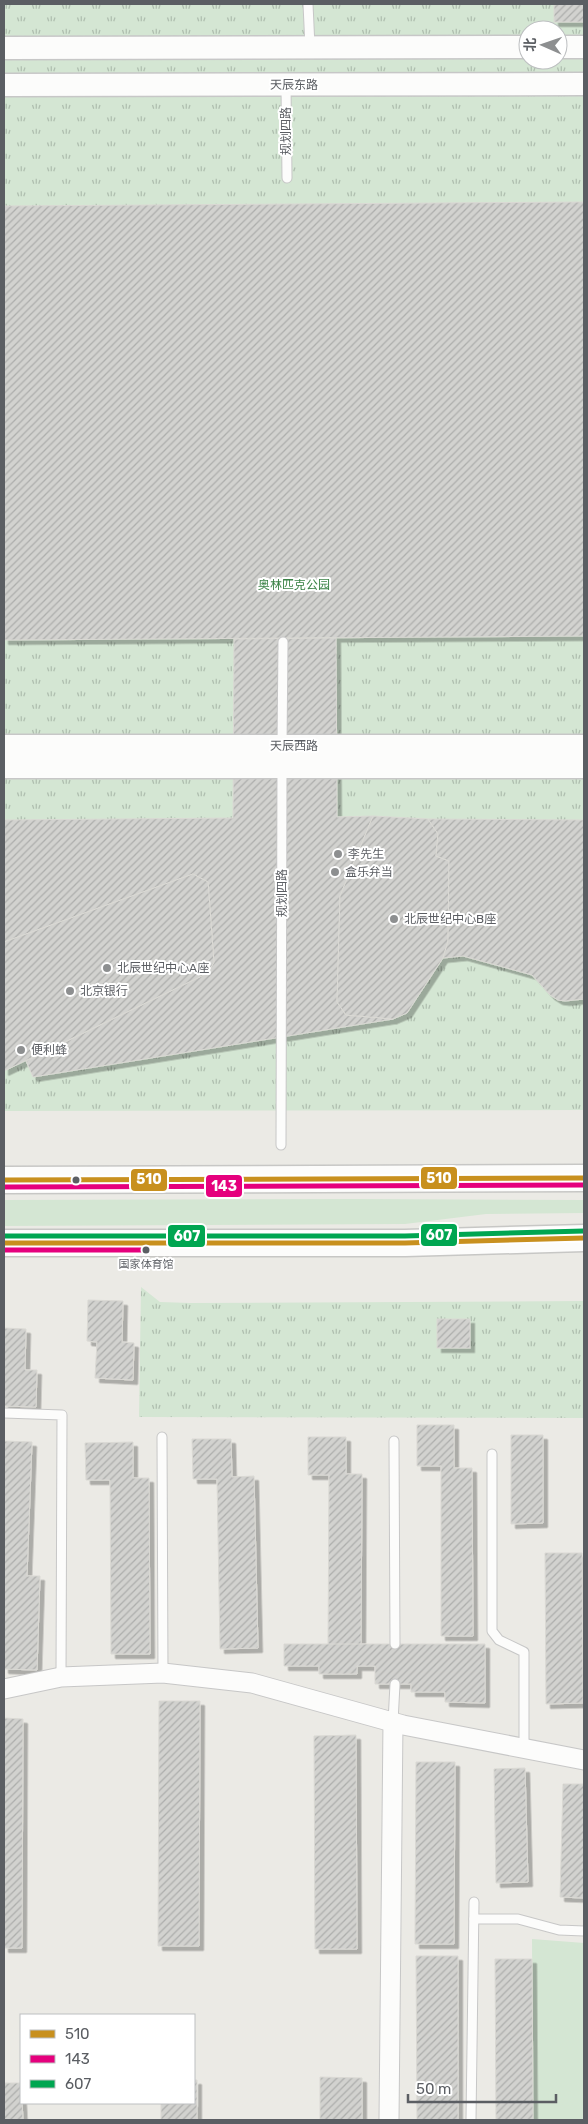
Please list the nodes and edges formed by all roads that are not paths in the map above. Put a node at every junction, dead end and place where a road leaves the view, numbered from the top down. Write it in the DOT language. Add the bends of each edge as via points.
graph roads {
  1 [pos="308,4"];
  2 [pos="518,47"];
  3 [pos="568,47"];
  4 [pos="584,47"];
  5 [pos="4,48"];
  6 [pos="310,48"];
  7 [pos="286,84"];
  8 [pos="584,84"];
  9 [pos="4,85"];
  10 [pos="287,178"];
  11 [pos="283,642"];
  12 [pos="4,746"];
  13 [pos="282,746"];
  14 [pos="584,746"];
  15 [pos="584,766"];
  16 [pos="4,767"];
  17 [pos="281,1145"];
  18 [pos="584,1178"];
  19 [pos="4,1180"];
  20 [pos="584,1238"];
  21 [pos="4,1243"];
  22 [pos="4,1413"];
  23 [pos="162,1437"];
  24 [pos="394,1441"];
  25 [pos="492,1454"];
  26 [pos="395,1644"];
  27 [pos="163,1673"];
  28 [pos="62,1677"];
  29 [pos="395,1684"];
  30 [pos="4,1690"];
  31 [pos="393,1722"];
  32 [pos="524,1748"];
  33 [pos="584,1760"];
  34 [pos="474,1902"];
  35 [pos="474,1919"];
  36 [pos="584,1931"];
  37 [pos="389,2120"];
  38 [pos="471,2120"];
  1 -- 6 [label="lane"];
  2 -- 6 [label="street"];
  3 -- 4 [label="street"];
  5 -- 6 [label="street"];
  7 -- 8 [label="street, 天辰东路"];
  7 -- 9 [label="street, 天辰东路"];
  7 -- 10 [label="lane, 规划四路"];
  11 -- 13 [label="lane, 规划四路"];
  12 -- 13 [label="street, 天辰西路"];
  13 -- 14 [label="street, 天辰西路"];
  13 -- 17 [label="lane, 规划四路"];
  15 -- 16 [label="street, 天辰西路"];
  18 -- 19 [label="main road"];
  20 -- 21 [label="main road"];
  22 -- 28 [label="lane" via="62,1415"];
  23 -- 27 [label="lane"];
  24 -- 26 [label="lane"];
  25 -- 32 [label="lane" via="492,1631 499,1640 524,1652"];
  27 -- 28 [label="street"];
  27 -- 31 [label="street" via="252,1683"];
  28 -- 30 [label="street"];
  29 -- 31 [label="lane"];
  31 -- 32 [label="street"];
  31 -- 37 [label="street"];
  32 -- 33 [label="street"];
  34 -- 35 [label="lane"];
  35 -- 36 [label="lane" via="518,1920 559,1930"];
  35 -- 38 [label="lane"];
}
